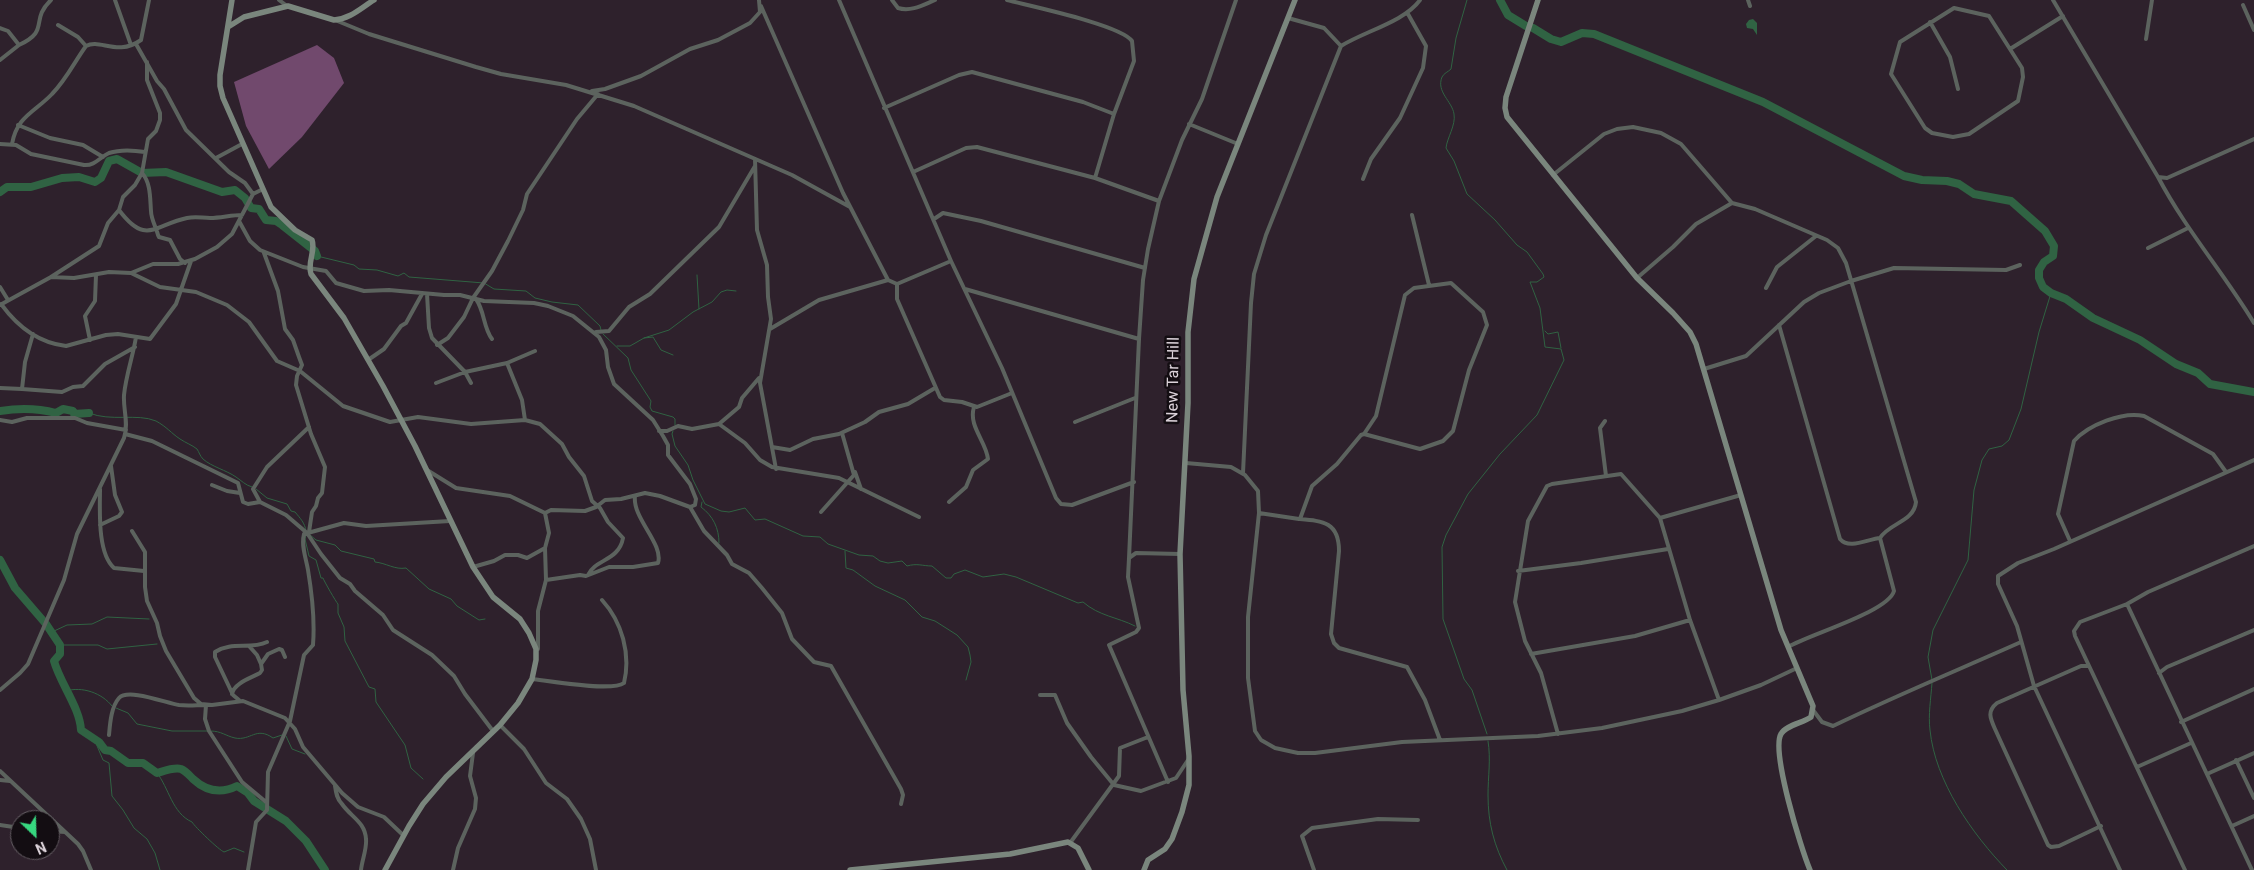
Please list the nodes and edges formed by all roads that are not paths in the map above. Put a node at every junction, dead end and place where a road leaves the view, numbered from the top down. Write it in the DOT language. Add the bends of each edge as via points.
graph roads {
  1 [pos="51,0"];
  2 [pos="115,0"];
  3 [pos="150,0"];
  4 [pos="232,0"];
  5 [pos="279,0"];
  6 [pos="374,0"];
  7 [pos="759,0"];
  8 [pos="839,0"];
  9 [pos="892,0"];
  10 [pos="935,0"];
  11 [pos="1007,0"];
  12 [pos="1236,0"];
  13 [pos="1295,0"];
  14 [pos="1420,0"];
  15 [pos="1538,0"];
  16 [pos="1748,0"];
  17 [pos="2053,0"];
  18 [pos="2152,0"];
  19 [pos="2243,5"];
  20 [pos="288,6"];
  21 [pos="761,6"];
  22 [pos="1750,6"];
  23 [pos="1408,14"];
  24 [pos="2063,16"];
  25 [pos="1288,18"];
  26 [pos="334,20"];
  27 [pos="1930,22"];
  28 [pos="58,26"];
  29 [pos="0,28"];
  30 [pos="228,28"];
  31 [pos="2254,30"];
  32 [pos="2146,39"];
  33 [pos="133,44"];
  34 [pos="19,45"];
  35 [pos="86,46"];
  36 [pos="1341,46"];
  37 [pos="2010,49"];
  38 [pos="0,60"];
  39 [pos="147,62"];
  40 [pos="1958,89"];
  41 [pos="586,91"];
  42 [pos="598,94"];
  43 [pos="884,108"];
  44 [pos="1114,114"];
  45 [pos="1189,124"];
  46 [pos="18,125"];
  47 [pos="2254,139"];
  48 [pos="0,144"];
  49 [pos="12,144"];
  50 [pos="242,144"];
  51 [pos="1238,144"];
  52 [pos="145,152"];
  53 [pos="104,157"];
  54 [pos="216,158"];
  55 [pos="755,159"];
  56 [pos="755,166"];
  57 [pos="913,172"];
  58 [pos="142,173"];
  59 [pos="1553,175"];
  60 [pos="2158,177"];
  61 [pos="1094,178"];
  62 [pos="1363,179"];
  63 [pos="263,189"];
  64 [pos="253,194"];
  65 [pos="1160,200"];
  66 [pos="1732,203"];
  67 [pos="850,207"];
  68 [pos="119,210"];
  69 [pos="242,215"];
  70 [pos="1412,215"];
  71 [pos="934,219"];
  72 [pos="239,221"];
  73 [pos="2188,228"];
  74 [pos="157,229"];
  75 [pos="1816,236"];
  76 [pos="2148,248"];
  77 [pos="264,253"];
  78 [pos="191,261"];
  79 [pos="952,261"];
  80 [pos="185,263"];
  81 [pos="2020,265"];
  82 [pos="1145,268"];
  83 [pos="309,269"];
  84 [pos="131,273"];
  85 [pos="96,275"];
  86 [pos="51,278"];
  87 [pos="1637,278"];
  88 [pos="888,280"];
  89 [pos="1851,281"];
  90 [pos="897,284"];
  91 [pos="1429,285"];
  92 [pos="0,287"];
  93 [pos="1766,288"];
  94 [pos="965,289"];
  95 [pos="182,290"];
  96 [pos="422,294"];
  97 [pos="428,294"];
  98 [pos="474,299"];
  99 [pos="8,300"];
  100 [pos="1,305"];
  101 [pos="2254,323"];
  102 [pos="1779,325"];
  103 [pos="770,329"];
  104 [pos="595,332"];
  105 [pos="33,334"];
  106 [pos="136,337"];
  107 [pos="492,339"];
  108 [pos="1139,339"];
  109 [pos="90,340"];
  110 [pos="438,345"];
  111 [pos="135,347"];
  112 [pos="535,350"];
  113 [pos="368,360"];
  114 [pos="507,363"];
  115 [pos="1704,369"];
  116 [pos="300,371"];
  117 [pos="465,372"];
  118 [pos="759,378"];
  119 [pos="436,383"];
  120 [pos="471,383"];
  121 [pos="0,388"];
  122 [pos="935,388"];
  123 [pos="22,389"];
  124 [pos="1012,393"];
  125 [pos="1135,398"];
  126 [pos="974,407"];
  127 [pos="400,419"];
  128 [pos="0,420"];
  129 [pos="525,420"];
  130 [pos="1605,421"];
  131 [pos="1075,422"];
  132 [pos="719,424"];
  133 [pos="309,427"];
  134 [pos="659,431"];
  135 [pos="126,432"];
  136 [pos="842,433"];
  137 [pos="1364,434"];
  138 [pos="772,447"];
  139 [pos="2254,460"];
  140 [pos="1186,463"];
  141 [pos="111,466"];
  142 [pos="776,469"];
  143 [pos="427,470"];
  144 [pos="854,471"];
  145 [pos="2226,472"];
  146 [pos="1243,473"];
  147 [pos="1606,476"];
  148 [pos="850,482"];
  149 [pos="1134,482"];
  150 [pos="212,485"];
  151 [pos="100,489"];
  152 [pos="861,489"];
  153 [pos="240,493"];
  154 [pos="1741,495"];
  155 [pos="635,496"];
  156 [pos="260,502"];
  157 [pos="950,502"];
  158 [pos="598,506"];
  159 [pos="690,508"];
  160 [pos="821,512"];
  161 [pos="545,513"];
  162 [pos="1260,513"];
  163 [pos="919,517"];
  164 [pos="1660,518"];
  165 [pos="1300,519"];
  166 [pos="450,521"];
  167 [pos="100,525"];
  168 [pos="132,531"];
  169 [pos="308,532"];
  170 [pos="1880,538"];
  171 [pos="2070,541"];
  172 [pos="2254,546"];
  173 [pos="545,548"];
  174 [pos="1668,549"];
  175 [pos="1180,554"];
  176 [pos="1128,558"];
  177 [pos="473,567"];
  178 [pos="144,571"];
  179 [pos="1518,571"];
  180 [pos="588,576"];
  181 [pos="546,580"];
  182 [pos="602,600"];
  183 [pos="2127,604"];
  184 [pos="1690,620"];
  185 [pos="2254,630"];
  186 [pos="267,642"];
  187 [pos="2021,642"];
  188 [pos="249,646"];
  189 [pos="1788,647"];
  190 [pos="1531,654"];
  191 [pos="537,655"];
  192 [pos="285,658"];
  193 [pos="261,664"];
  194 [pos="2089,666"];
  195 [pos="1797,668"];
  196 [pos="2159,673"];
  197 [pos="532,679"];
  198 [pos="2034,686"];
  199 [pos="2254,689"];
  200 [pos="0,690"];
  201 [pos="1040,695"];
  202 [pos="233,696"];
  203 [pos="239,700"];
  204 [pos="1719,700"];
  205 [pos="206,705"];
  206 [pos="1813,710"];
  207 [pos="290,721"];
  208 [pos="2181,722"];
  209 [pos="500,724"];
  210 [pos="493,731"];
  211 [pos="1558,734"];
  212 [pos="109,735"];
  213 [pos="1148,737"];
  214 [pos="1440,740"];
  215 [pos="2191,743"];
  216 [pos="475,748"];
  217 [pos="2254,753"];
  218 [pos="1188,760"];
  219 [pos="2236,760"];
  220 [pos="2137,767"];
  221 [pos="0,772"];
  222 [pos="2207,774"];
  223 [pos="0,780"];
  224 [pos="12,782"];
  225 [pos="1168,782"];
  226 [pos="334,783"];
  227 [pos="1114,785"];
  228 [pos="2254,798"];
  229 [pos="266,802"];
  230 [pos="901,804"];
  231 [pos="2254,816"];
  232 [pos="1418,820"];
  233 [pos="2100,826"];
  234 [pos="2232,826"];
  235 [pos="60,831"];
  236 [pos="65,832"];
  237 [pos="403,835"];
  238 [pos="1070,843"];
  239 [pos="92,870"];
  240 [pos="248,870"];
  241 [pos="361,870"];
  242 [pos="385,870"];
  243 [pos="453,870"];
  244 [pos="596,870"];
  245 [pos="850,870"];
  246 [pos="1089,870"];
  247 [pos="1144,870"];
  248 [pos="1314,870"];
  249 [pos="1810,870"];
  250 [pos="2120,870"];
  251 [pos="2185,870"];
  252 [pos="2252,870"];
  1 -- 34 [label="street" via="39,14 39,28 35,36"];
  2 -- 33 [label="street"];
  3 -- 33 [label="street" via="143,35"];
  4 -- 30 [label="street"];
  5 -- 20 [label="street"];
  6 -- 26 [label="street" via="351,16"];
  7 -- 21 [label="street"];
  8 -- 43 [label="street"];
  9 -- 10 [label="street" via="898,8 906,10"];
  11 -- 44 [label="street" via="1101,25 1130,38 1134,45 1134,61"];
  12 -- 45 [label="street" via="1201,103"];
  13 -- 25 [label="street, New Tar Hill"];
  14 -- 23 [label="street"];
  15 -- 59 [label="street" via="1506,97 1505,112"];
  16 -- 22 [label="street"];
  17 -- 24 [label="street"];
  18 -- 32 [label="street"];
  19 -- 31 [label="street"];
  20 -- 26 [label="street"];
  20 -- 30 [label="street" via="244,17"];
  21 -- 41 [label="street" via="754,20 718,40 690,49 641,76 601,90"];
  21 -- 67 [label="street"];
  23 -- 36 [label="street"];
  23 -- 62 [label="street" via="1426,46 1424,68 1400,118 1371,160"];
  24 -- 37 [label="street"];
  24 -- 60 [label="street"];
  25 -- 36 [label="street" via="1324,28"];
  25 -- 51 [label="street, New Tar Hill"];
  26 -- 41 [label="street" via="476,67"];
  27 -- 37 [label="street" via="1954,8 1985,13"];
  27 -- 37 [label="street" via="1899,43 1891,74 1921,124 1932,133 1953,137 1969,134 2016,103 2023,74"];
  27 -- 40 [label="street" via="1950,57"];
  28 -- 35 [label="street" via="78,37"];
  29 -- 34 [label="street" via="8,31"];
  30 -- 50 [label="street" via="220,86"];
  33 -- 35 [label="street" via="117,49 96,43"];
  33 -- 39 [label="street"];
  34 -- 38 [label="street"];
  35 -- 46 [label="street" via="52,94"];
  36 -- 146 [label="street" via="1281,195 1254,274"];
  39 -- 52 [label="street" via="146,80 160,120 148,139"];
  39 -- 54 [label="street" via="186,130"];
  41 -- 42 [label="street"];
  42 -- 55 [label="street" via="668,120"];
  42 -- 98 [label="street" via="577,118 527,194 508,241"];
  43 -- 44 [label="street" via="972,72 1083,102"];
  43 -- 57 [label="street"];
  44 -- 61 [label="street"];
  45 -- 51 [label="street"];
  45 -- 65 [label="street"];
  46 -- 49 [label="street"];
  46 -- 53 [label="street" via="50,138 83,145"];
  47 -- 60 [label="street" via="2167,178"];
  48 -- 49 [label="street"];
  49 -- 53 [label="street" via="31,154 84,165"];
  50 -- 54 [label="street"];
  50 -- 63 [label="street"];
  51 -- 140 [label="street, New Tar Hill" via="1211,214 1194,279 1188,332"];
  52 -- 53 [label="street" via="125,150"];
  52 -- 58 [label="street"];
  54 -- 64 [label="street" via="228,172 246,183"];
  55 -- 56 [label="street"];
  55 -- 67 [label="street"];
  56 -- 103 [label="street" via="757,230 767,264"];
  56 -- 104 [label="street" via="719,227 650,294 629,307 609,331"];
  57 -- 61 [label="street" via="971,147"];
  57 -- 71 [label="street"];
  58 -- 68 [label="street" via="123,198"];
  58 -- 74 [label="street"];
  59 -- 66 [label="street" via="1604,134 1634,127 1661,133 1680,144"];
  59 -- 87 [label="street"];
  60 -- 73 [label="street"];
  61 -- 65 [label="street"];
  63 -- 64 [label="street"];
  63 -- 83 [label="street" via="275,212 312,240"];
  64 -- 69 [label="street"];
  65 -- 82 [label="street"];
  66 -- 75 [label="street"];
  66 -- 87 [label="street" via="1696,224"];
  67 -- 88 [label="street"];
  68 -- 74 [label="street" via="132,226 140,230"];
  68 -- 86 [label="street" via="108,223 96,249"];
  69 -- 72 [label="street"];
  69 -- 74 [label="street" via="188,218"];
  70 -- 91 [label="street"];
  71 -- 79 [label="street"];
  71 -- 82 [label="street" via="943,213 981,220"];
  72 -- 77 [label="street" via="250,241"];
  72 -- 78 [label="street" via="227,239"];
  73 -- 76 [label="street"];
  73 -- 101 [label="street"];
  74 -- 80 [label="street" via="159,237 170,240"];
  75 -- 89 [label="street" via="1832,243 1843,254"];
  75 -- 93 [label="street" via="1777,267"];
  77 -- 83 [label="street"];
  77 -- 116 [label="street" via="278,291 285,329 293,340 302,365"];
  78 -- 80 [label="street"];
  78 -- 95 [label="street"];
  79 -- 90 [label="street"];
  79 -- 94 [label="street"];
  80 -- 84 [label="street" via="153,264"];
  81 -- 89 [label="street" via="2006,270 1894,268"];
  82 -- 108 [label="street"];
  83 -- 96 [label="street" via="326,271 332,281 364,292 390,290"];
  83 -- 113 [label="street" via="344,318"];
  84 -- 85 [label="street"];
  84 -- 95 [label="street" via="160,287"];
  85 -- 86 [label="street"];
  85 -- 109 [label="street" via="95,301 85,316"];
  86 -- 99 [label="street"];
  87 -- 115 [label="street" via="1690,332"];
  88 -- 90 [label="street"];
  88 -- 103 [label="street" via="820,300"];
  89 -- 102 [label="street" via="1810,297"];
  89 -- 170 [label="street" via="1916,502 1911,514"];
  90 -- 122 [label="street" via="897,299"];
  91 -- 137 [label="street" via="1414,288 1406,295 1376,416"];
  91 -- 137 [label="street" via="1451,283 1483,312 1486,320 1453,431 1446,439 1420,449"];
  92 -- 99 [label="street"];
  94 -- 108 [label="street"];
  94 -- 124 [label="street"];
  95 -- 106 [label="street" via="154,337"];
  95 -- 116 [label="street" via="212,298 236,311 249,322 277,361"];
  96 -- 97 [label="street"];
  96 -- 113 [label="street" via="406,323 384,349"];
  97 -- 98 [label="street"];
  97 -- 110 [label="street" via="429,328"];
  98 -- 104 [label="street" via="548,306 573,316"];
  98 -- 107 [label="street" via="482,310"];
  98 -- 110 [label="street" via="458,326"];
  99 -- 100 [label="street"];
  100 -- 105 [label="street" via="20,326"];
  102 -- 115 [label="street" via="1746,356"];
  102 -- 170 [label="street" via="1840,539 1849,544"];
  103 -- 118 [label="street"];
  104 -- 134 [label="street" via="606,350 614,384 653,420"];
  105 -- 109 [label="street" via="66,346"];
  105 -- 123 [label="street"];
  106 -- 109 [label="street" via="106,335"];
  106 -- 111 [label="street"];
  108 -- 125 [label="street"];
  110 -- 117 [label="street"];
  111 -- 123 [label="street" via="105,364 82,386 62,392"];
  111 -- 135 [label="street" via="123,407"];
  112 -- 114 [label="street"];
  113 -- 127 [label="street"];
  114 -- 117 [label="street"];
  114 -- 129 [label="street" via="522,400"];
  115 -- 154 [label="street"];
  116 -- 127 [label="street" via="340,405 386,421"];
  116 -- 133 [label="street" via="296,385"];
  117 -- 119 [label="street"];
  117 -- 120 [label="street"];
  118 -- 132 [label="street" via="742,398 739,407"];
  118 -- 138 [label="street"];
  121 -- 123 [label="street"];
  122 -- 126 [label="street" via="944,400"];
  122 -- 136 [label="street" via="908,404 879,412"];
  124 -- 126 [label="street"];
  124 -- 149 [label="street" via="1061,504 1072,505"];
  125 -- 131 [label="street"];
  125 -- 149 [label="street"];
  126 -- 157 [label="street" via="972,413 976,430 988,459 974,470 968,484"];
  127 -- 129 [label="street" via="424,417 471,424"];
  127 -- 143 [label="street"];
  128 -- 135 [label="street" via="79,418 87,423"];
  129 -- 158 [label="street" via="540,424 562,444 584,476 591,498"];
  130 -- 147 [label="street" via="1600,428"];
  132 -- 134 [label="street" via="692,429 678,426"];
  132 -- 142 [label="street" via="760,460"];
  133 -- 156 [label="street" via="266,467 254,487"];
  133 -- 169 [label="street" via="325,469 322,493 312,512"];
  134 -- 159 [label="street" via="668,445 668,455 695,494 696,502"];
  135 -- 141 [label="street"];
  135 -- 153 [label="street" via="194,460 238,483"];
  136 -- 138 [label="street" via="813,439 790,450"];
  136 -- 144 [label="street"];
  137 -- 165 [label="street" via="1312,486"];
  138 -- 142 [label="street"];
  139 -- 145 [label="street"];
  140 -- 146 [label="street" via="1226,466"];
  140 -- 175 [label="street, New Tar Hill"];
  141 -- 151 [label="street"];
  141 -- 167 [label="street" via="115,495 122,512"];
  142 -- 148 [label="street" via="825,475"];
  143 -- 161 [label="street" via="456,488 510,496"];
  143 -- 166 [label="street"];
  144 -- 148 [label="street"];
  144 -- 152 [label="street"];
  145 -- 171 [label="street"];
  145 -- 171 [label="street" via="2213,454 2144,416 2116,417 2074,441 2058,514"];
  146 -- 162 [label="street" via="1256,485"];
  147 -- 164 [label="street" via="1623,476"];
  147 -- 179 [label="street" via="1547,486 1528,521"];
  148 -- 152 [label="street"];
  148 -- 160 [label="street"];
  149 -- 176 [label="street"];
  150 -- 153 [label="street"];
  151 -- 167 [label="street"];
  151 -- 200 [label="street" via="77,534 64,580 28,664"];
  152 -- 163 [label="street"];
  153 -- 156 [label="street" via="243,502"];
  154 -- 164 [label="street"];
  154 -- 189 [label="street"];
  155 -- 158 [label="street" via="605,500"];
  155 -- 159 [label="street" via="645,493 660,496"];
  155 -- 180 [label="street" via="640,520 653,540 659,562 609,567"];
  156 -- 169 [label="street"];
  158 -- 161 [label="street" via="581,512 554,510"];
  158 -- 180 [label="street" via="622,536 623,542 612,557 598,564"];
  159 -- 230 [label="street" via="704,531 732,564 749,573 782,613 792,639 814,662 830,666 897,783 903,796"];
  161 -- 173 [label="street" via="549,533"];
  162 -- 165 [label="street"];
  162 -- 214 [label="street" via="1247,653 1253,723 1258,736 1275,748 1298,753"];
  164 -- 174 [label="street"];
  165 -- 214 [label="street" via="1319,520 1334,530 1339,540 1331,634 1334,643 1341,649 1407,667 1425,700"];
  166 -- 169 [label="street" via="366,526 344,523"];
  166 -- 177 [label="street"];
  167 -- 178 [label="street" via="111,565 118,569"];
  168 -- 178 [label="street" via="145,552"];
  169 -- 207 [label="street" via="304,534 303,546 313,645 304,654 300,667"];
  169 -- 210 [label="street" via="340,578 382,615 389,627 432,655 454,676"];
  170 -- 189 [label="street" via="1894,591 1889,600 1848,622 1812,634"];
  171 -- 187 [label="street" via="2018,563 1998,576 1998,584"];
  172 -- 183 [label="street"];
  173 -- 177 [label="street" via="527,558 505,555"];
  173 -- 181 [label="street"];
  174 -- 179 [label="street"];
  174 -- 184 [label="street"];
  175 -- 176 [label="street" via="1136,553"];
  175 -- 218 [label="street, New Tar Hill"];
  176 -- 213 [label="street" via="1128,577 1140,628 1108,645"];
  177 -- 191 [label="street" via="493,597 520,619 533,640"];
  178 -- 205 [label="street" via="147,601 165,648 194,698"];
  179 -- 190 [label="street" via="1517,615"];
  180 -- 181 [label="street"];
  181 -- 191 [label="street" via="539,602"];
  182 -- 197 [label="street" via="615,617 624,641 624,683 596,686"];
  183 -- 194 [label="street" via="2076,625 2075,636"];
  183 -- 196 [label="street"];
  184 -- 190 [label="street" via="1635,636"];
  184 -- 204 [label="street"];
  185 -- 196 [label="street"];
  186 -- 188 [label="street"];
  187 -- 198 [label="street"];
  187 -- 206 [label="street" via="1833,726 1822,722"];
  188 -- 193 [label="street"];
  188 -- 202 [label="street" via="231,646 215,652"];
  189 -- 195 [label="street"];
  190 -- 211 [label="street" via="1541,673"];
  191 -- 197 [label="street"];
  192 -- 193 [label="street" via="282,650 275,649"];
  193 -- 202 [label="street" via="260,673 233,689"];
  194 -- 198 [label="street" via="2081,666"];
  194 -- 220 [label="street"];
  195 -- 204 [label="street"];
  195 -- 206 [label="street"];
  196 -- 208 [label="street"];
  197 -- 209 [label="street"];
  198 -- 233 [label="street"];
  198 -- 233 [label="street" via="1997,703 1990,713 1994,729 2038,827 2048,845 2055,847"];
  199 -- 208 [label="street"];
  201 -- 227 [label="street" via="1055,695 1067,723"];
  202 -- 203 [label="street"];
  203 -- 205 [label="street"];
  203 -- 207 [label="street" via="261,706"];
  204 -- 211 [label="street" via="1620,725"];
  205 -- 212 [label="street" via="179,705 134,694 123,695 114,707"];
  205 -- 229 [label="street" via="208,731 242,782"];
  206 -- 249 [label="street" via="1811,717 1784,730 1779,739 1783,782"];
  207 -- 226 [label="street" via="303,747"];
  207 -- 229 [label="street" via="268,772"];
  208 -- 215 [label="street"];
  209 -- 210 [label="street"];
  209 -- 244 [label="street" via="528,754 546,783 567,798 582,819"];
  210 -- 216 [label="street"];
  211 -- 214 [label="street"];
  213 -- 225 [label="street"];
  213 -- 227 [label="street" via="1120,748 1120,773"];
  215 -- 220 [label="street"];
  215 -- 222 [label="street"];
  216 -- 237 [label="street" via="423,804"];
  216 -- 243 [label="street" via="470,770 475,809 460,843"];
  217 -- 219 [label="street"];
  218 -- 225 [label="street" via="1179,775"];
  218 -- 247 [label="street, New Tar Hill" via="1189,778 1172,839 1165,849 1148,860"];
  219 -- 222 [label="street"];
  219 -- 228 [label="street"];
  220 -- 251 [label="street"];
  221 -- 224 [label="street"];
  222 -- 234 [label="street"];
  223 -- 224 [label="street"];
  224 -- 236 [label="street"];
  225 -- 227 [label="street" via="1142,791"];
  226 -- 237 [label="street" via="351,801 384,817"];
  226 -- 241 [label="street" via="342,806 365,830"];
  227 -- 238 [label="street"];
  229 -- 240 [label="street" via="267,810 256,822"];
  231 -- 234 [label="street"];
  232 -- 248 [label="street" via="1378,819 1312,828 1302,836"];
  233 -- 250 [label="street"];
  234 -- 252 [label="street"];
  235 -- 236 [label="street"];
  236 -- 239 [label="street" via="84,851"];
  237 -- 242 [label="street"];
  238 -- 245 [label="street" via="1010,854"];
  238 -- 246 [label="street" via="1079,850"];
}
